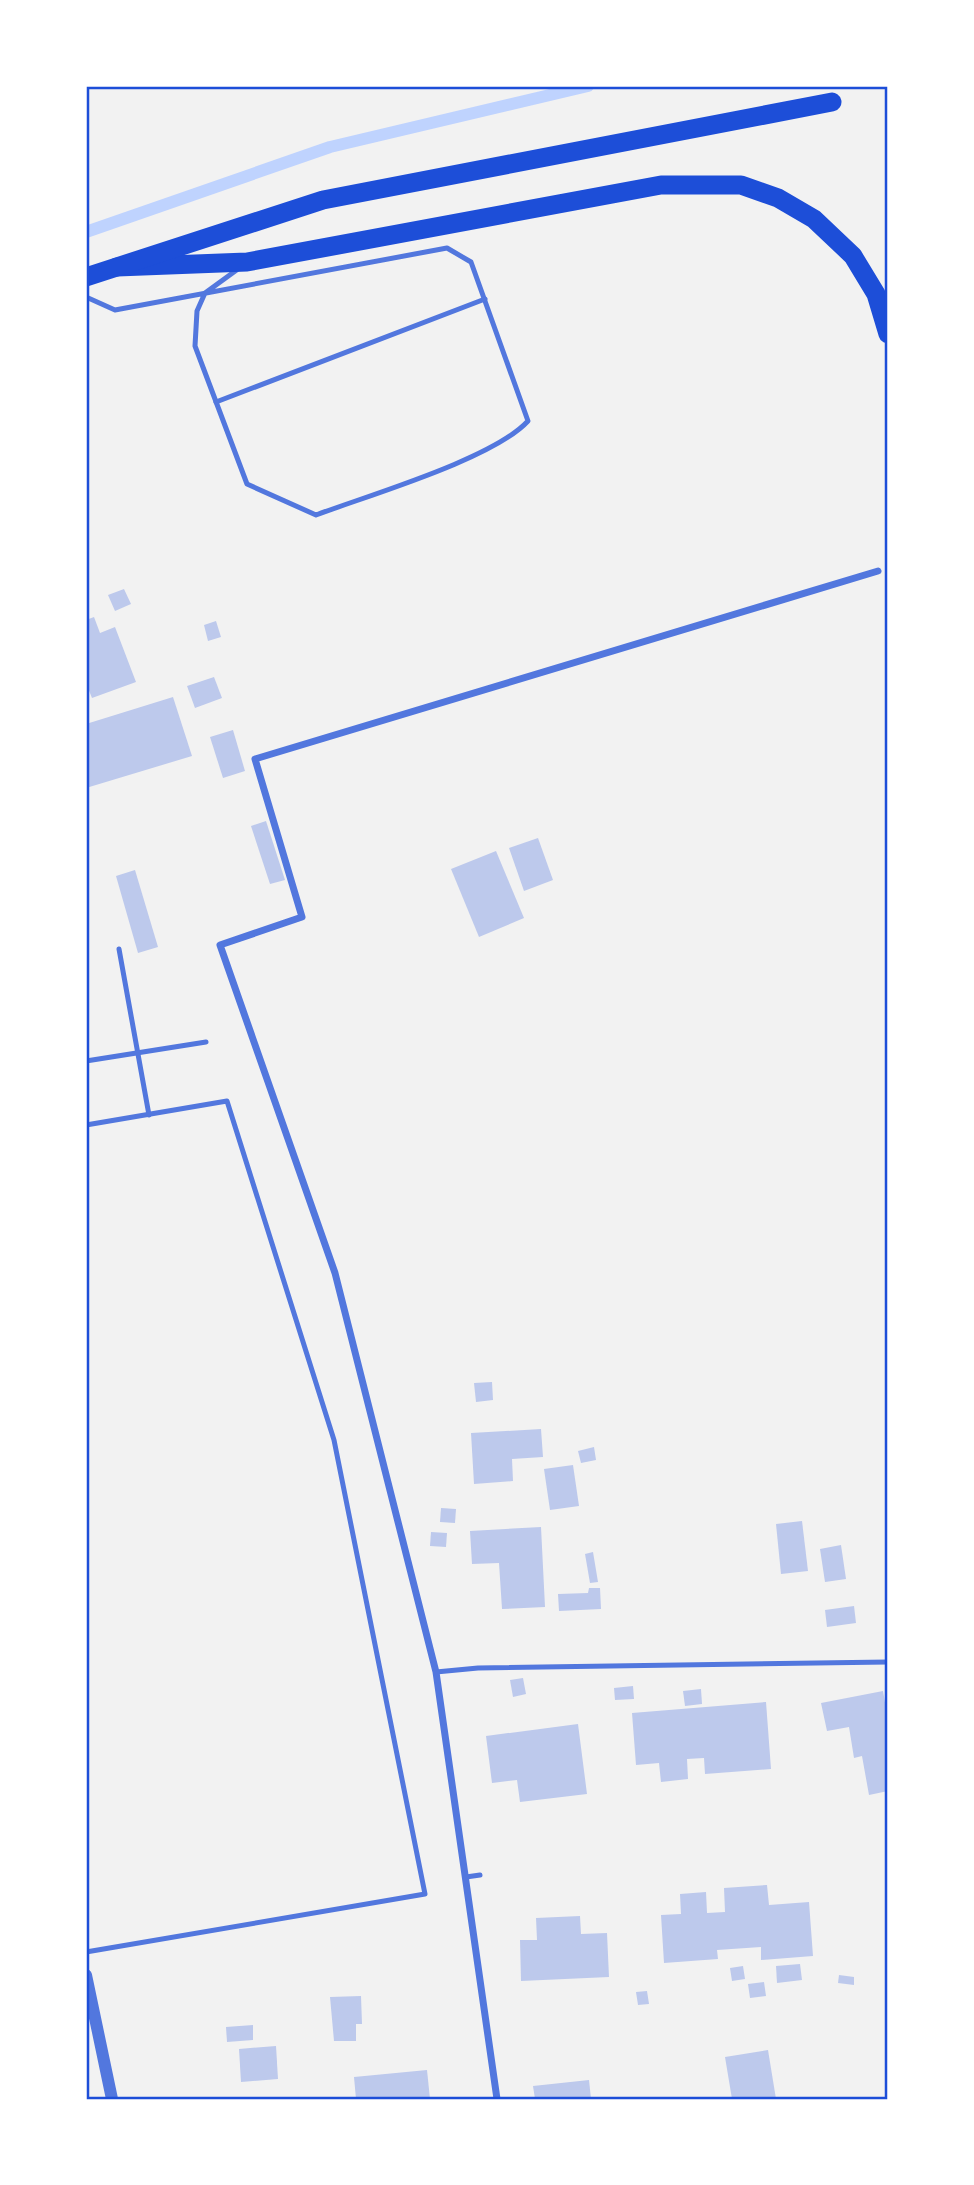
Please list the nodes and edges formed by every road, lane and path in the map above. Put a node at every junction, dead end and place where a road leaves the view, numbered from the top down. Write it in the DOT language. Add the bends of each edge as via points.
graph roads {
  1 [pos="832,102"];
  2 [pos="247,262"];
  3 [pos="117,267"];
  4 [pos="86,277"];
  5 [pos="205,293"];
  6 [pos="86,297"];
  7 [pos="485,299"];
  8 [pos="888,334"];
  9 [pos="216,402"];
  10 [pos="878,571"];
  11 [pos="119,950"];
  12 [pos="206,1042"];
  13 [pos="138,1053"];
  14 [pos="86,1061"];
  15 [pos="149,1115"];
  16 [pos="86,1125"];
  17 [pos="888,1661"];
  18 [pos="436,1672"];
  19 [pos="480,1875"];
  20 [pos="467,1877"];
  21 [pos="86,1952"];
  22 [pos="86,1975"];
  23 [pos="88,1997"];
  24 [pos="112,2099"];
  25 [pos="497,2099"];
  1 -- 3 [label="highway" via="323,200"];
  2 -- 3 [label="highway"];
  2 -- 5 [label="lane"];
  2 -- 8 [label="highway" via="662,185 741,185 778,198 814,219 853,256 876,294"];
  3 -- 4 [label="highway"];
  5 -- 6 [label="lane" via="115,310"];
  5 -- 7 [label="lane" via="447,248 471,262"];
  5 -- 9 [label="lane" via="197,311 195,346"];
  7 -- 9 [label="lane"];
  7 -- 9 [label="lane" via="528,421 517,433 483,452 316,515 247,484"];
  10 -- 18 [label="street" via="255,759 302,917 220,945 335,1273"];
  11 -- 13 [label="lane"];
  12 -- 13 [label="lane"];
  13 -- 14 [label="lane"];
  13 -- 15 [label="lane"];
  15 -- 16 [label="lane"];
  15 -- 21 [label="lane" via="226,1101 334,1440 425,1894"];
  17 -- 18 [label="lane"];
  18 -- 20 [label="street"];
  19 -- 20 [label="lane"];
  20 -- 25 [label="street"];
  22 -- 23 [label="street"];
  23 -- 24 [label="street"];
}
